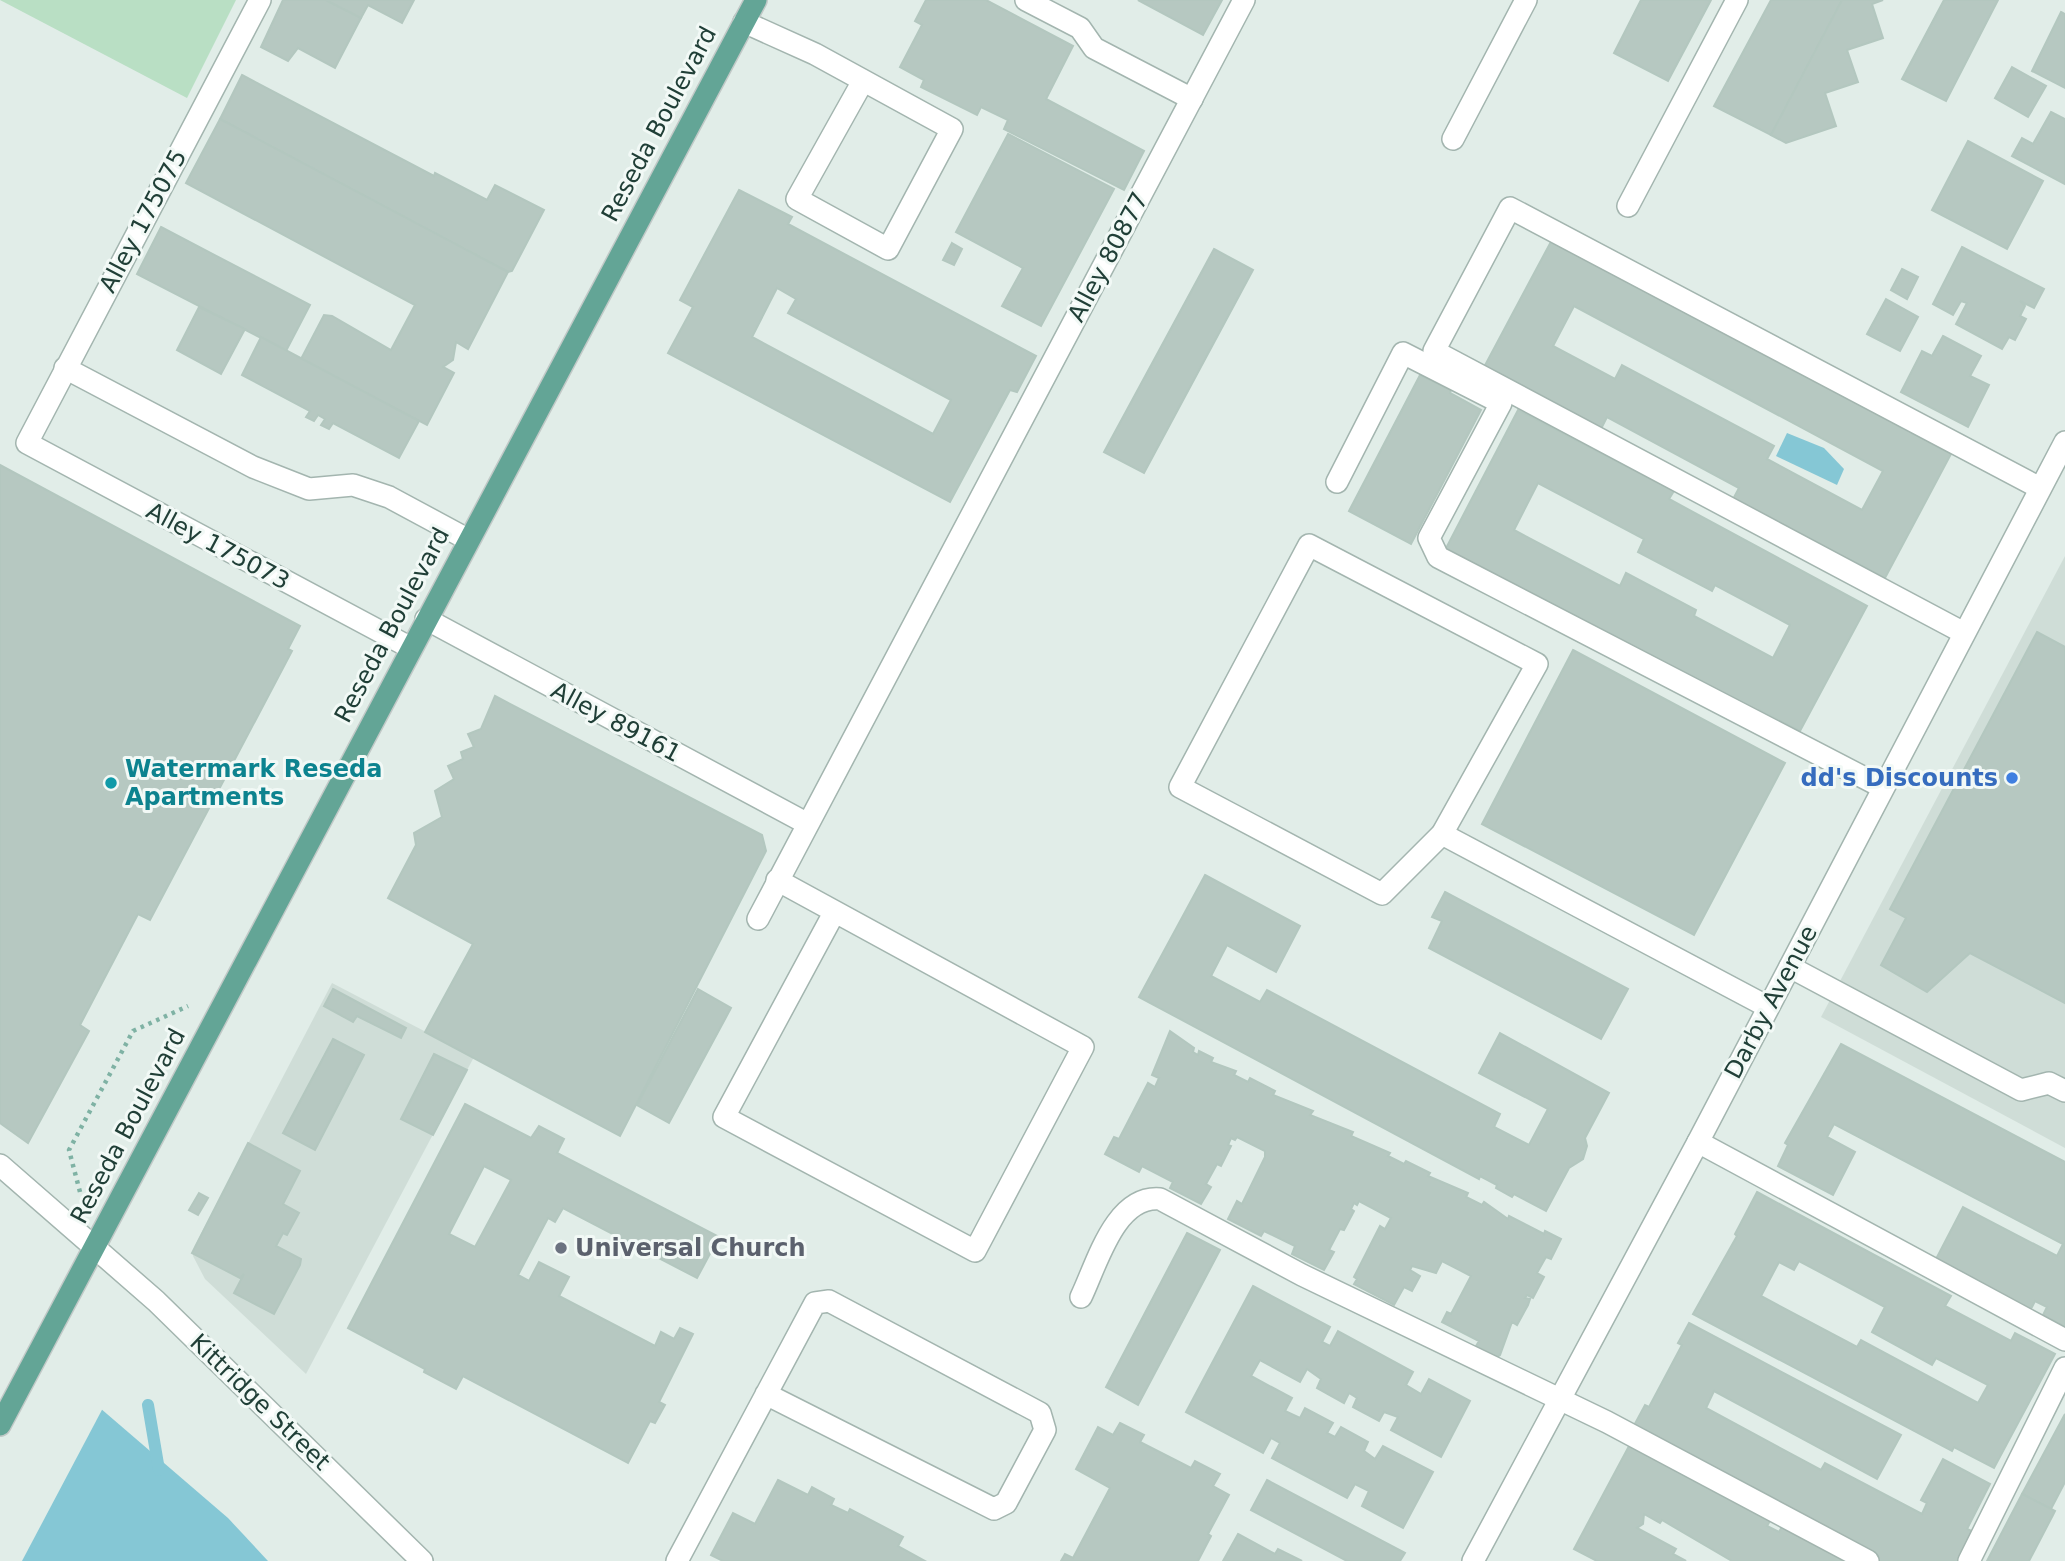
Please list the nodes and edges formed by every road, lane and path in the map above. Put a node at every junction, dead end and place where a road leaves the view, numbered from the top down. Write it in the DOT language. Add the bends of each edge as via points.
graph roads {
  1 [pos="260,0"];
  2 [pos="756,0"];
  3 [pos="1027,0"];
  4 [pos="1244,0"];
  5 [pos="1526,0"];
  6 [pos="1737,0"];
  7 [pos="744,22"];
  8 [pos="863,81"];
  9 [pos="1192,99"];
  10 [pos="1453,139"];
  11 [pos="1628,206"];
  12 [pos="65,368"];
  13 [pos="2065,442"];
  14 [pos="27,443"];
  15 [pos="1337,482"];
  16 [pos="2040,488"];
  17 [pos="467,539"];
  18 [pos="426,619"];
  19 [pos="1965,632"];
  20 [pos="411,648"];
  21 [pos="1882,787"];
  22 [pos="809,819"];
  23 [pos="1443,834"];
  24 [pos="777,880"];
  25 [pos="834,913"];
  26 [pos="758,919"];
  27 [pos="1790,967"];
  28 [pos="230,987"];
  29 [pos="1768,1007"];
  30 [pos="2065,1091"];
  31 [pos="1698,1142"];
  32 [pos="0,1165"];
  33 [pos="80,1196"];
  34 [pos="94,1247"];
  35 [pos="1081,1297"];
  36 [pos="2065,1339"];
  37 [pos="2065,1368"];
  38 [pos="766,1394"];
  39 [pos="1560,1398"];
  40 [pos="0,1425"];
  41 [pos="422,1561"];
  42 [pos="677,1561"];
  43 [pos="1473,1561"];
  44 [pos="1868,1561"];
  45 [pos="1969,1561"];
  1 -- 12 [label="street, Alley 175075"];
  2 -- 7 [label="main road, Reseda Boulevard"];
  3 -- 9 [label="street" via="1080,28 1094,48"];
  4 -- 9 [label="street, Alley 80877"];
  5 -- 10 [label="street"];
  6 -- 11 [label="street"];
  7 -- 8 [label="street"];
  7 -- 17 [label="main road, Reseda Boulevard"];
  8 -- 8 [label="street" via="797,199 888,249 952,129"];
  9 -- 22 [label="street, Alley 80877"];
  12 -- 14 [label="street, Alley 175075"];
  12 -- 17 [label="street" via="253,467 309,489 353,485 389,497"];
  13 -- 16 [label="street, Darby Avenue"];
  14 -- 20 [label="street, Alley 175073"];
  15 -- 21 [label="street" via="1403,353 1501,403 1429,538 1438,557"];
  16 -- 19 [label="street, Darby Avenue"];
  16 -- 19 [label="street" via="1510,208 1434,351"];
  17 -- 18 [label="main road, Reseda Boulevard"];
  18 -- 20 [label="main road, Reseda Boulevard"];
  18 -- 22 [label="street, Alley 89161"];
  19 -- 21 [label="street, Darby Avenue"];
  20 -- 28 [label="main road, Reseda Boulevard"];
  21 -- 27 [label="street, Darby Avenue"];
  22 -- 24 [label="street, Alley 80877"];
  23 -- 23 [label="street" via="1382,894 1180,787 1309,545 1537,664"];
  23 -- 29 [label="street"];
  24 -- 25 [label="street"];
  24 -- 26 [label="street, Alley 80877"];
  25 -- 25 [label="street" via="1083,1047 975,1251 724,1117"];
  27 -- 29 [label="street, Darby Avenue"];
  27 -- 30 [label="street" via="2021,1090 2049,1083"];
  28 -- 33 [label="path" via="133,1031 69,1150"];
  28 -- 34 [label="main road, Reseda Boulevard"];
  29 -- 31 [label="street, Darby Avenue"];
  31 -- 36 [label="street"];
  31 -- 39 [label="street, Darby Avenue"];
  32 -- 34 [label="street, Kittridge Street"];
  34 -- 40 [label="main road, Reseda Boulevard"];
  34 -- 41 [label="street, Kittridge Street" via="174,1318"];
  35 -- 39 [label="street" via="1132,1204 1145,1198 1160,1199 1302,1275"];
  37 -- 45 [label="street"];
  38 -- 38 [label="street" via="815,1303 829,1301 1040,1413 1045,1430 1006,1503 993,1509"];
  38 -- 42 [label="street"];
  39 -- 43 [label="street, Darby Avenue"];
  39 -- 44 [label="street"];
}
